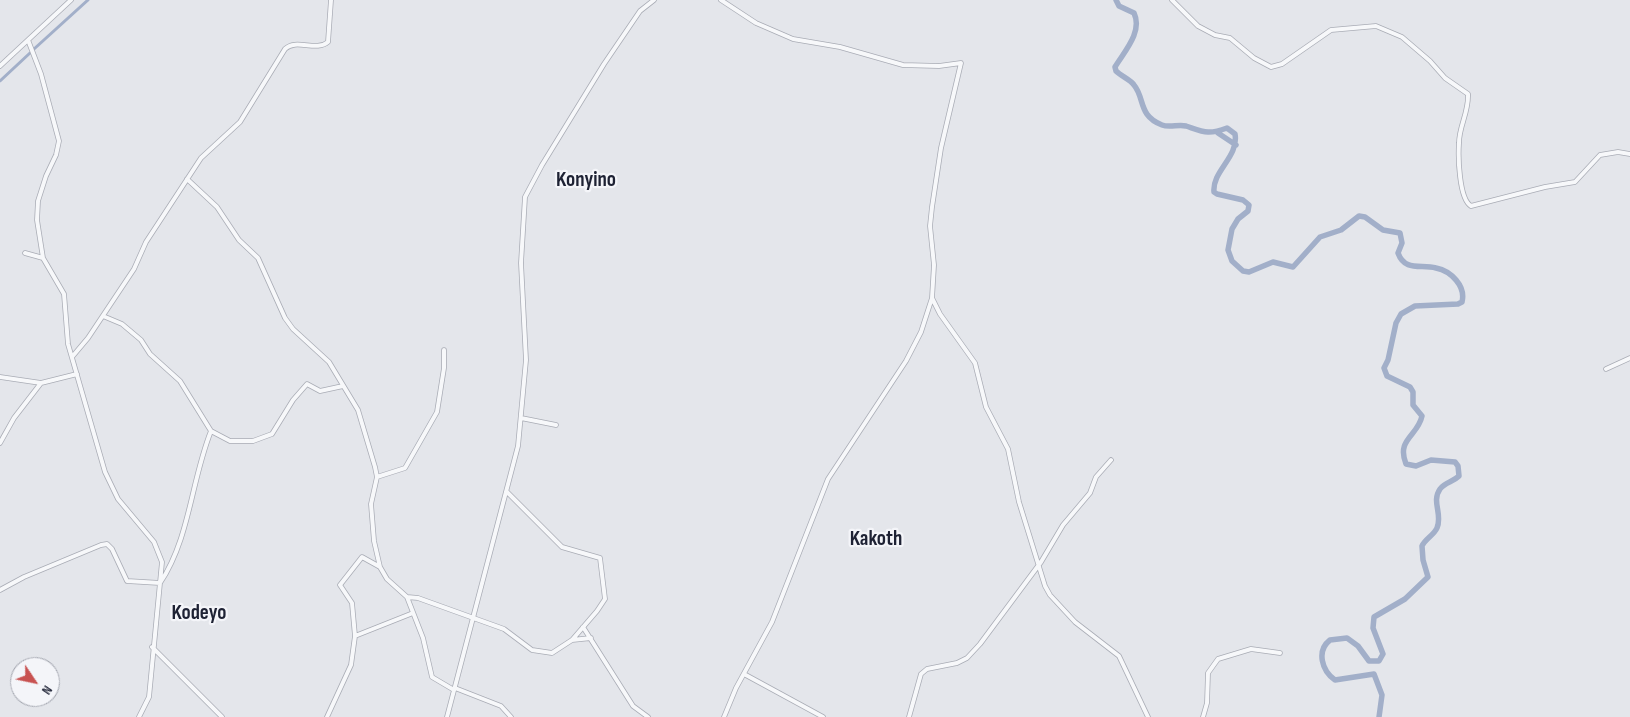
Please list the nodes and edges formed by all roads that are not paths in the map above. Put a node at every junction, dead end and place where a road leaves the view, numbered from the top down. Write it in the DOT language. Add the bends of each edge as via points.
graph roads {
  1 [pos="71,0"];
  2 [pos="331,0"];
  3 [pos="654,0"];
  4 [pos="721,0"];
  5 [pos="1172,0"];
  6 [pos="28,40"];
  7 [pos="0,66"];
  8 [pos="1630,154"];
  9 [pos="187,179"];
  10 [pos="25,253"];
  11 [pos="43,258"];
  12 [pos="932,298"];
  13 [pos="103,316"];
  14 [pos="444,350"];
  15 [pos="72,358"];
  16 [pos="1630,358"];
  17 [pos="1606,369"];
  18 [pos="77,374"];
  19 [pos="0,377"];
  20 [pos="41,383"];
  21 [pos="343,386"];
  22 [pos="522,418"];
  23 [pos="556,425"];
  24 [pos="211,432"];
  25 [pos="0,443"];
  26 [pos="1111,460"];
  27 [pos="377,477"];
  28 [pos="508,492"];
  29 [pos="380,567"];
  30 [pos="1038,567"];
  31 [pos="160,583"];
  32 [pos="0,590"];
  33 [pos="408,597"];
  34 [pos="413,613"];
  35 [pos="473,617"];
  36 [pos="583,627"];
  37 [pos="355,636"];
  38 [pos="591,638"];
  39 [pos="572,640"];
  40 [pos="152,647"];
  41 [pos="1280,653"];
  42 [pos="744,674"];
  43 [pos="455,689"];
  44 [pos="139,717"];
  45 [pos="222,717"];
  46 [pos="327,717"];
  47 [pos="447,717"];
  48 [pos="511,717"];
  49 [pos="648,717"];
  50 [pos="724,717"];
  51 [pos="822,717"];
  52 [pos="910,717"];
  53 [pos="1148,717"];
  54 [pos="1203,717"];
  1 -- 6 [label="street"];
  2 -- 9 [label="street" via="328,42 321,46 288,46 240,122 210,149"];
  3 -- 22 [label="street" via="640,12 604,64 526,197 521,263 526,360"];
  4 -- 12 [label="street" via="756,23 793,39 840,47 904,65 961,63 941,148 932,207"];
  5 -- 8 [label="street" via="1198,26 1230,38 1254,58 1273,67 1335,29 1376,26 1402,37 1445,78 1468,94 1459,143 1462,195 1471,206 1575,182 1600,156 1618,152"];
  6 -- 7 [label="street"];
  6 -- 11 [label="street" via="41,74 58,141 56,155 38,201"];
  9 -- 13 [label="street"];
  9 -- 21 [label="street" via="217,208 239,240 258,258 285,318 329,362"];
  10 -- 11 [label="street"];
  11 -- 15 [label="street" via="64,294"];
  12 -- 30 [label="street" via="975,363 986,407 1008,449"];
  12 -- 42 [label="street" via="921,332 906,361 828,479 772,622"];
  13 -- 15 [label="street"];
  13 -- 24 [label="street" via="122,324 141,340 150,354 180,381"];
  14 -- 27 [label="street" via="437,412 405,468"];
  15 -- 18 [label="street"];
  16 -- 17 [label="street"];
  18 -- 20 [label="street"];
  18 -- 31 [label="street" via="105,472 118,499 154,542 162,562"];
  19 -- 20 [label="street"];
  20 -- 25 [label="street" via="14,418"];
  21 -- 24 [label="street" via="320,391 307,384 268,437 230,441"];
  21 -- 27 [label="street" via="358,410"];
  22 -- 23 [label="street"];
  22 -- 28 [label="street"];
  24 -- 31 [label="street" via="201,456 178,551"];
  26 -- 30 [label="street" via="1096,477 1090,493 1062,525"];
  27 -- 29 [label="street" via="371,504"];
  28 -- 35 [label="street"];
  28 -- 36 [label="street" via="562,548 600,558 605,599"];
  29 -- 33 [label="street" via="386,579"];
  29 -- 37 [label="street" via="362,557 340,586 352,603"];
  30 -- 52 [label="street" via="967,658 921,674"];
  30 -- 53 [label="street" via="1050,595 1059,606 1119,656"];
  31 -- 32 [label="street" via="127,581 107,544"];
  31 -- 40 [label="street"];
  33 -- 34 [label="street"];
  33 -- 35 [label="street"];
  34 -- 37 [label="street"];
  34 -- 43 [label="street" via="432,677"];
  35 -- 39 [label="street" via="504,629 526,647 539,652 552,653"];
  35 -- 43 [label="street"];
  36 -- 38 [label="street"];
  36 -- 39 [label="street"];
  37 -- 46 [label="street" via="351,665"];
  38 -- 39 [label="street"];
  38 -- 49 [label="street" via="633,706"];
  40 -- 44 [label="street" via="148,697"];
  40 -- 45 [label="street"];
  41 -- 54 [label="street" via="1251,648 1218,659 1208,673"];
  42 -- 50 [label="street"];
  42 -- 51 [label="street"];
  43 -- 47 [label="street"];
  43 -- 48 [label="street" via="501,706"];
}
